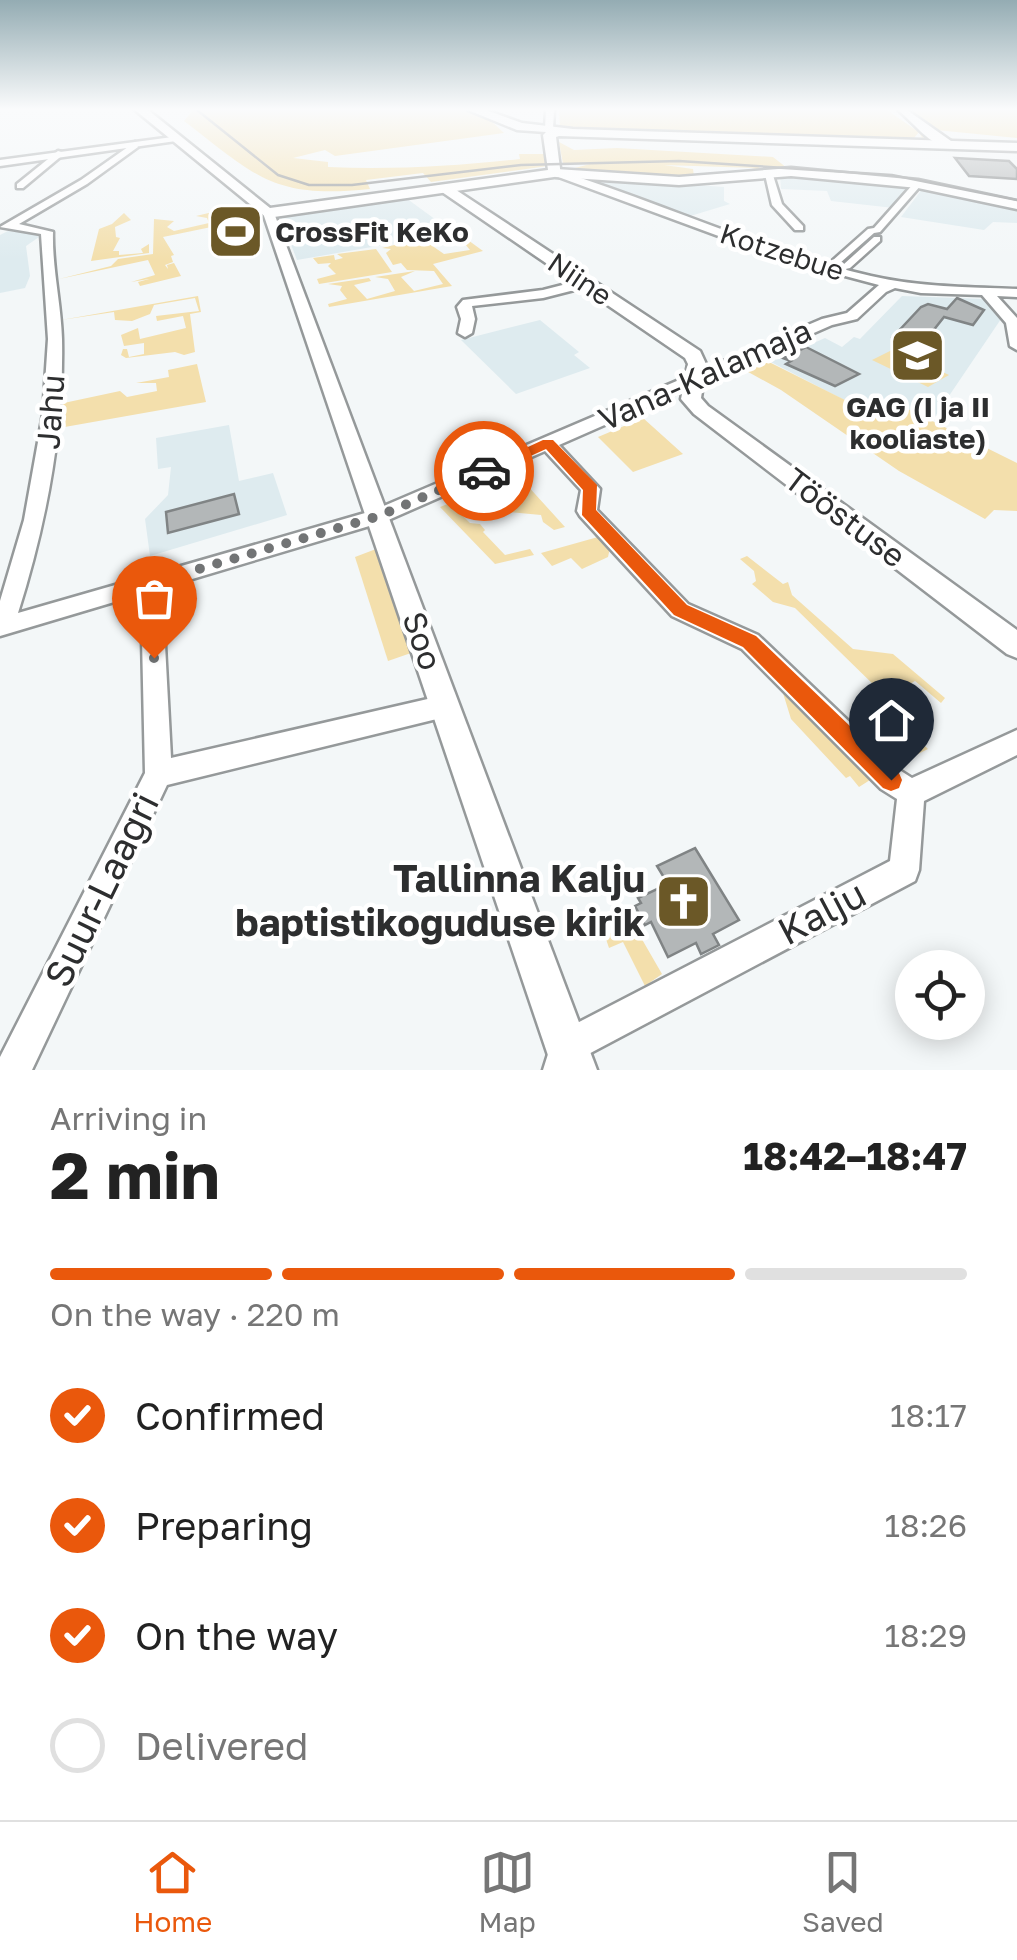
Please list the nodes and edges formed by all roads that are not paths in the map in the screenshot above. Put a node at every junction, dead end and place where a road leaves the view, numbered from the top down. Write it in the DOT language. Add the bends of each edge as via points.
graph roads {
  1 [pos="52,160"];
  2 [pos="116,160"];
  3 [pos="203,160"];
  4 [pos="554,160"];
  5 [pos="767,172"];
  6 [pos="556,173"];
  7 [pos="918,184"];
  8 [pos="20,186"];
  9 [pos="446,189"];
  10 [pos="1017,205"];
  11 [pos="267,213"];
  12 [pos="4,228"];
  13 [pos="799,228"];
  14 [pos="837,268"];
  15 [pos="586,283"];
  16 [pos="892,285"];
  17 [pos="986,292"];
  18 [pos="1017,293"];
  19 [pos="465,333"];
  20 [pos="1017,346"];
  21 [pos="694,380"];
  22 [pos="548,443"];
  23 [pos="379,516"];
  24 [pos="151,583"];
  25 [pos="1,626"];
  26 [pos="1014,641"];
  27 [pos="445,706"];
  28 [pos="1017,742"];
  29 [pos="158,774"];
  30 [pos="911,793"];
  31 [pos="567,1062"];
  32 [pos="14,1070"];
  1 -- 8 [label="street"];
  2 -- 12 [label="street"];
  3 -- 11 [label="main road"];
  4 -- 6 [label="main road"];
  5 -- 6 [label="street" via="678,181"];
  5 -- 7 [label="street"];
  5 -- 13 [label="street" via="777,205"];
  6 -- 9 [label="main road"];
  6 -- 14 [label="street, Kotzebue" via="784,256"];
  7 -- 10 [label="street"];
  7 -- 14 [label="street" via="878,230 883,233"];
  9 -- 11 [label="main road"];
  9 -- 15 [label="street, Niine"];
  11 -- 23 [label="street, Soo"];
  12 -- 25 [label="street, Jahu" via="47,232 55,342 44,486"];
  14 -- 16 [label="street, Kotzebue"];
  15 -- 19 [label="street" via="468,303"];
  15 -- 21 [label="street, Niine" via="693,355"];
  16 -- 17 [label="street, Kotzebue"];
  16 -- 21 [label="street, Vana-Kalamaja" via="852,316"];
  17 -- 18 [label="street, Kotzebue"];
  17 -- 20 [label="street" via="1012,322"];
  21 -- 22 [label="street, Vana-Kalamaja"];
  21 -- 26 [label="street, Tööstuse" via="691,399 708,416"];
  22 -- 23 [label="street, Vana-Kalamaja"];
  22 -- 30 [label="street" via="591,489 588,511 680,610 750,642"];
  23 -- 24 [label="street, Vana-Kalamaja"];
  23 -- 27 [label="street, Soo"];
  24 -- 25 [label="street, Vana-Kalamaja"];
  24 -- 29 [label="street, Suur-Laagri"];
  27 -- 29 [label="street"];
  27 -- 31 [label="street, Soo"];
  28 -- 30 [label="street"];
  29 -- 32 [label="street, Suur-Laagri"];
  30 -- 31 [label="street, Kalju" via="904,870"];
}
